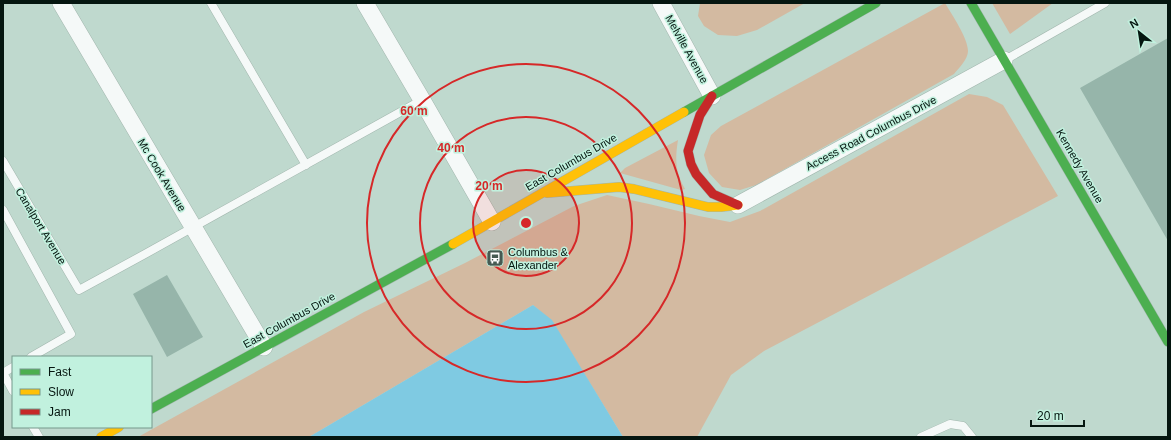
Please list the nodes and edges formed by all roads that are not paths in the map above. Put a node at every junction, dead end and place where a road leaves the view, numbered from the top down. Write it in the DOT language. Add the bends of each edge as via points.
graph roads {
  1 [pos="61,3"];
  2 [pos="211,3"];
  3 [pos="365,3"];
  4 [pos="661,3"];
  5 [pos="876,3"];
  6 [pos="970,3"];
  7 [pos="1105,3"];
  8 [pos="1004,60"];
  9 [pos="712,96"];
  10 [pos="422,100"];
  11 [pos="3,161"];
  12 [pos="306,165"];
  13 [pos="540,194"];
  14 [pos="738,205"];
  15 [pos="3,210"];
  16 [pos="492,222"];
  17 [pos="193,228"];
  18 [pos="1168,342"];
  19 [pos="264,347"];
  20 [pos="33,356"];
  21 [pos="12,368"];
  22 [pos="3,373"];
  23 [pos="12,389"];
  24 [pos="152,408"];
  25 [pos="34,428"];
  26 [pos="117,428"];
  27 [pos="39,437"];
  28 [pos="100,437"];
  29 [pos="921,437"];
  30 [pos="972,437"];
  1 -- 17 [label="street, Mc Cook Avenue"];
  2 -- 12 [label="lane"];
  3 -- 10 [label="street"];
  4 -- 9 [label="street, Melville Avenue"];
  5 -- 9 [label="main road, East Columbus Drive"];
  6 -- 8 [label="main road, Kennedy Avenue"];
  7 -- 8 [label="lane"];
  8 -- 14 [label="street, Access Road Columbus Drive"];
  8 -- 18 [label="main road, Kennedy Avenue"];
  9 -- 13 [label="main road, East Columbus Drive"];
  9 -- 14 [label="main road" via="700,115 688,151 691,164 713,194"];
  10 -- 12 [label="lane"];
  10 -- 16 [label="street"];
  11 -- 17 [label="lane, Canalport Avenue" via="79,290"];
  12 -- 17 [label="lane"];
  13 -- 14 [label="main road" via="619,187 708,207"];
  13 -- 16 [label="main road, East Columbus Drive"];
  15 -- 20 [label="lane" via="71,334"];
  16 -- 19 [label="main road, East Columbus Drive"];
  17 -- 19 [label="street, Mc Cook Avenue"];
  19 -- 24 [label="main road, East Columbus Drive"];
  21 -- 22 [label="lane"];
  22 -- 23 [label="lane"];
  25 -- 27 [label="lane"];
  26 -- 28 [label="main road"];
  29 -- 30 [label="lane" via="950,424 963,426"];
}
